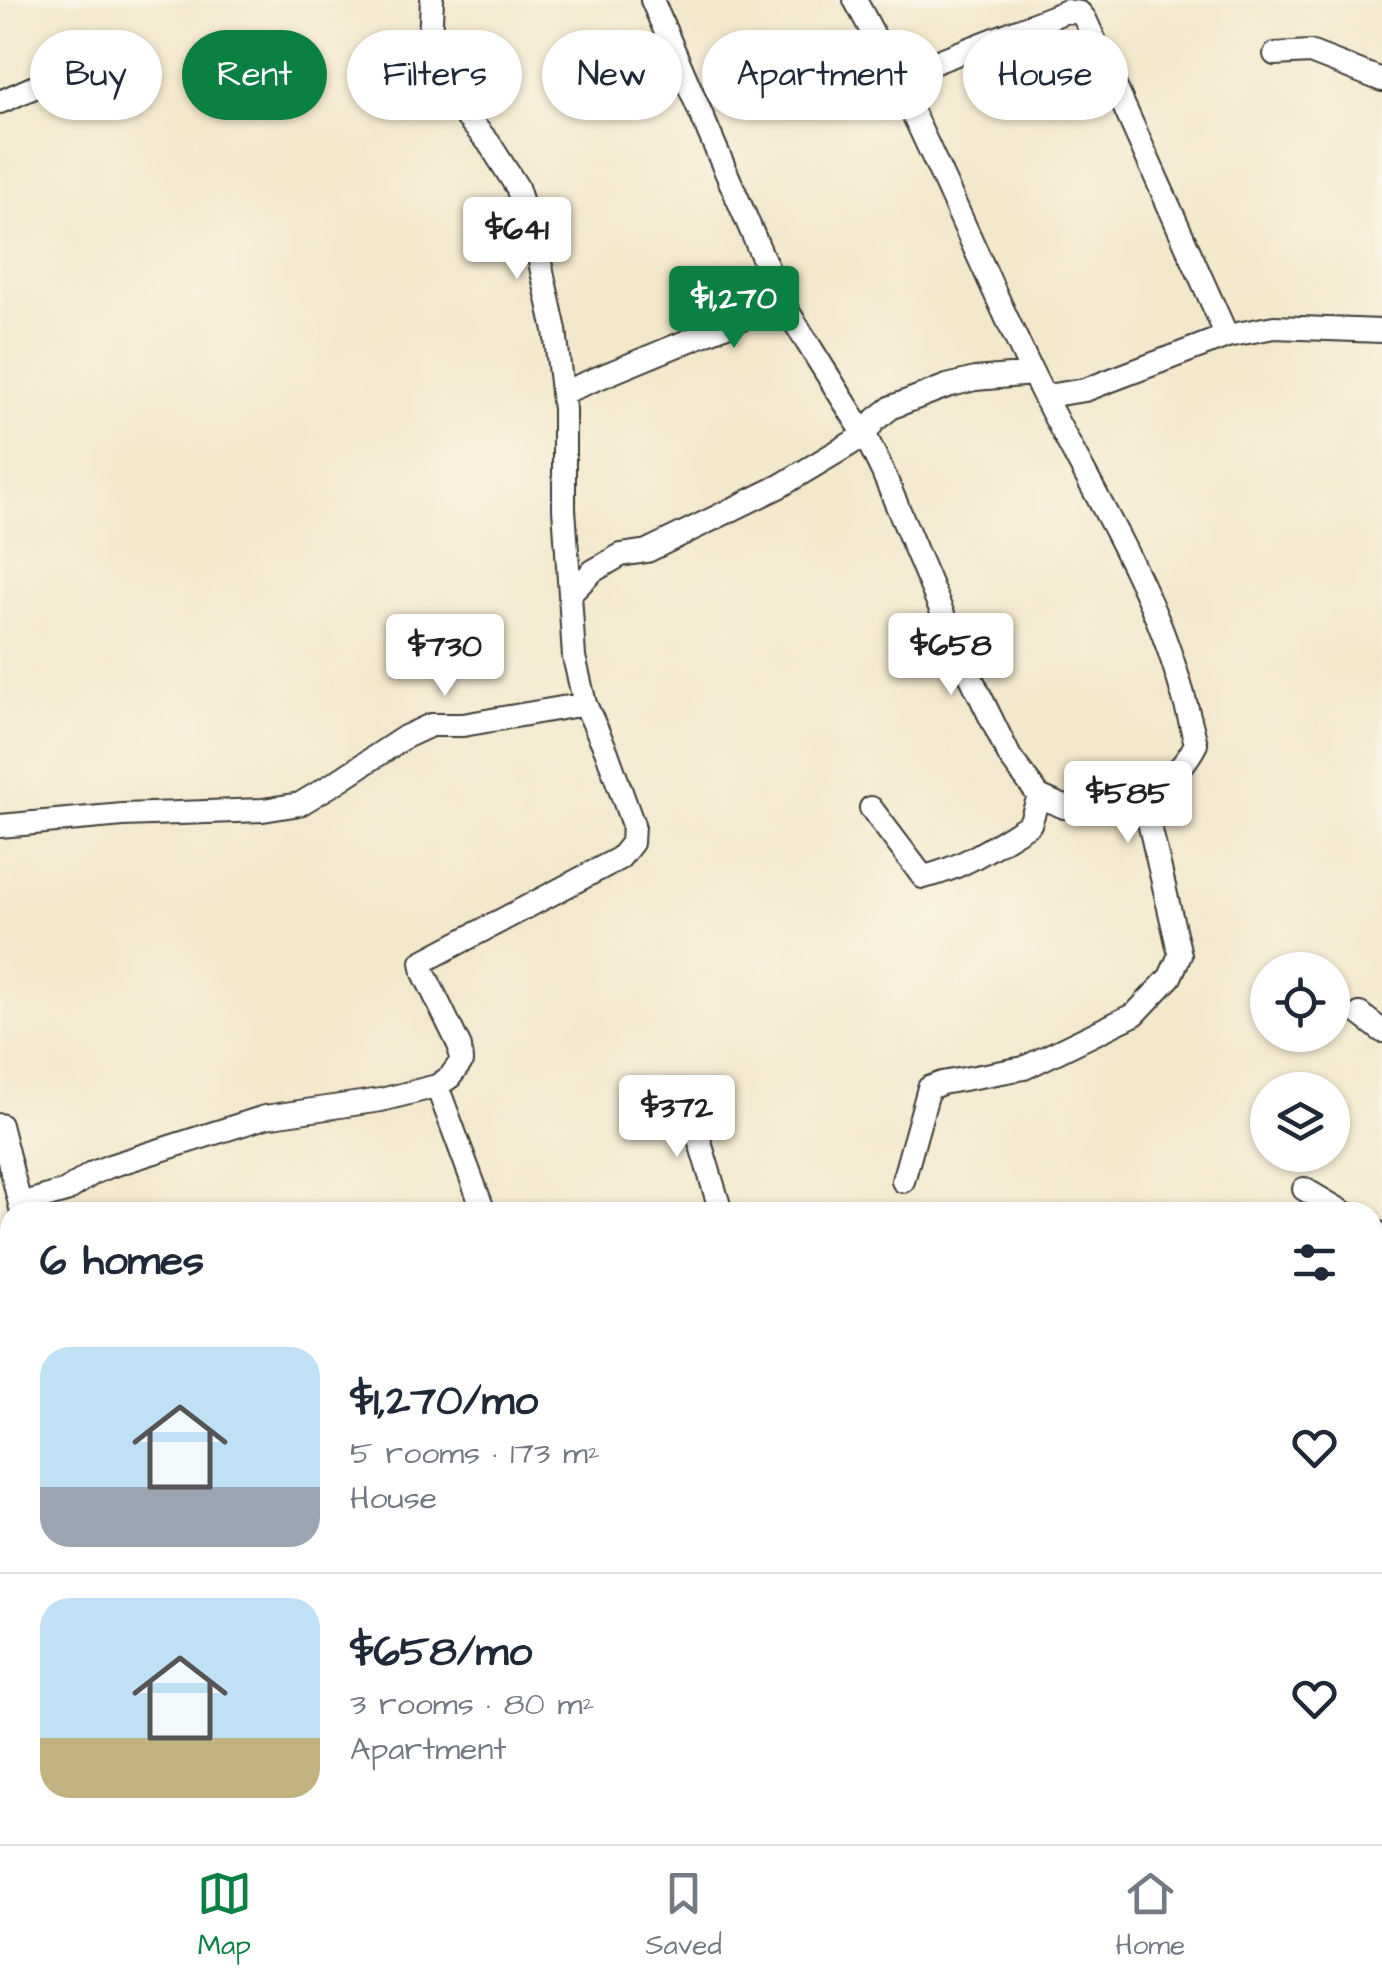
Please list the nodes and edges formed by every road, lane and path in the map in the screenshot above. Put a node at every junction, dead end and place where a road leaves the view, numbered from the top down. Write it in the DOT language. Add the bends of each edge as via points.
graph roads {
  1 [pos="432,0"];
  2 [pos="652,0"];
  3 [pos="856,0"];
  4 [pos="1051,0"];
  5 [pos="1036,23"];
  6 [pos="872,30"];
  7 [pos="1275,54"];
  8 [pos="943,59"];
  9 [pos="1382,80"];
  10 [pos="30,89"];
  11 [pos="0,102"];
  12 [pos="917,120"];
  13 [pos="782,302"];
  14 [pos="1382,330"];
  15 [pos="1227,336"];
  16 [pos="1033,374"];
  17 [pos="562,393"];
  18 [pos="1046,396"];
  19 [pos="865,435"];
  20 [pos="570,594"];
  21 [pos="585,704"];
  22 [pos="1142,792"];
  23 [pos="1039,796"];
  24 [pos="1064,807"];
  25 [pos="871,808"];
  26 [pos="1030,824"];
  27 [pos="0,826"];
  28 [pos="1360,1014"];
  29 [pos="1382,1032"];
  30 [pos="438,1086"];
  31 [pos="704,1118"];
  32 [pos="0,1125"];
  33 [pos="904,1181"];
  34 [pos="1304,1189"];
  35 [pos="19,1202"];
  36 [pos="36,1202"];
  37 [pos="480,1202"];
  38 [pos="717,1202"];
  39 [pos="1327,1202"];
  1 -- 17 [label="street" via="429,59 435,74 517,187 555,330"];
  2 -- 13 [label="street"];
  3 -- 6 [label="street"];
  4 -- 5 [label="street"];
  5 -- 8 [label="street"];
  5 -- 15 [label="street" via="1073,11 1084,19"];
  7 -- 9 [label="street" via="1310,52"];
  10 -- 11 [label="street"];
  12 -- 16 [label="street"];
  13 -- 17 [label="street"];
  13 -- 19 [label="street"];
  14 -- 15 [label="street" via="1274,327"];
  15 -- 18 [label="street" via="1085,390"];
  16 -- 18 [label="street"];
  16 -- 19 [label="street" via="947,386 892,407"];
  17 -- 20 [label="street"];
  18 -- 22 [label="street" via="1157,620 1196,744 1186,764"];
  19 -- 20 [label="street" via="780,486 647,551 621,555"];
  19 -- 23 [label="street" via="974,686 1010,757"];
  20 -- 21 [label="street"];
  21 -- 27 [label="street" via="431,725 300,804"];
  21 -- 30 [label="street" via="633,825 632,843 620,858 422,962 460,1046 460,1062"];
  22 -- 24 [label="street"];
  22 -- 33 [label="street" via="1180,954 1177,966 1134,1014 1024,1068 929,1088"];
  23 -- 24 [label="street"];
  23 -- 26 [label="street"];
  24 -- 26 [label="street"];
  25 -- 26 [label="street" via="923,877 983,853"];
  28 -- 29 [label="street"];
  30 -- 36 [label="street" via="266,1117 110,1166"];
  30 -- 37 [label="street"];
  31 -- 38 [label="street" via="696,1129"];
  32 -- 35 [label="street"];
  34 -- 39 [label="street"];
}
